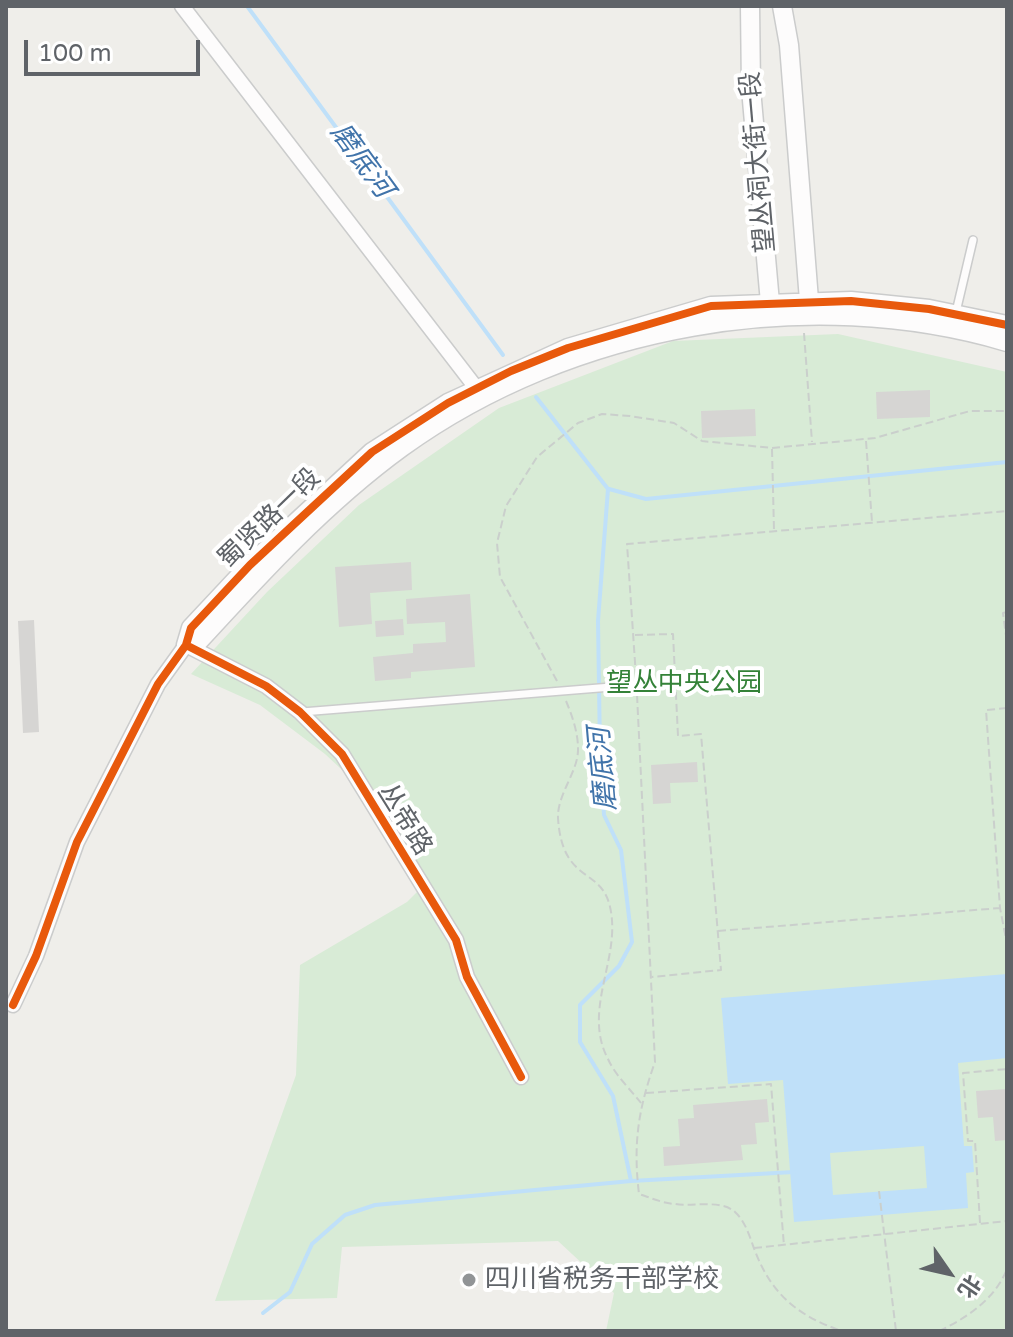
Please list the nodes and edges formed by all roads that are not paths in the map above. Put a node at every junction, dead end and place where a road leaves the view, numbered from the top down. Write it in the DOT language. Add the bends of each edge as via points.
graph roads {
  1 [pos="182,6"];
  2 [pos="750,6"];
  3 [pos="782,6"];
  4 [pos="973,240"];
  5 [pos="771,311"];
  6 [pos="808,312"];
  7 [pos="955,315"];
  8 [pos="1007,325"];
  9 [pos="1007,342"];
  10 [pos="477,389"];
  11 [pos="186,645"];
  12 [pos="636,685"];
  13 [pos="300,712"];
  14 [pos="13,1005"];
  15 [pos="521,1077"];
  1 -- 10 [label="street"];
  2 -- 5 [label="street, 望丛祠大街一段" via="751,89"];
  3 -- 6 [label="street, 望丛祠大街一段"];
  4 -- 7 [label="lane"];
  5 -- 6 [label="street"];
  5 -- 10 [label="street, 蜀贤路一段" via="711,306 568,348"];
  5 -- 11 [label="street, 蜀贤路一段" via="601,351 533,375 467,407 402,447 339,499 273,559 197,643"];
  6 -- 7 [label="street" via="851,301"];
  6 -- 9 [label="street" via="916,322"];
  7 -- 8 [label="street"];
  10 -- 11 [label="street, 蜀贤路一段" via="372,452 326,491 191,628"];
  11 -- 13 [label="street, 丛帝路" via="266,686"];
  11 -- 14 [label="street, 蜀贤路一段" via="158,684 77,842"];
  12 -- 13 [label="lane"];
  13 -- 15 [label="street, 丛帝路" via="342,754 456,940 467,977"];
}
